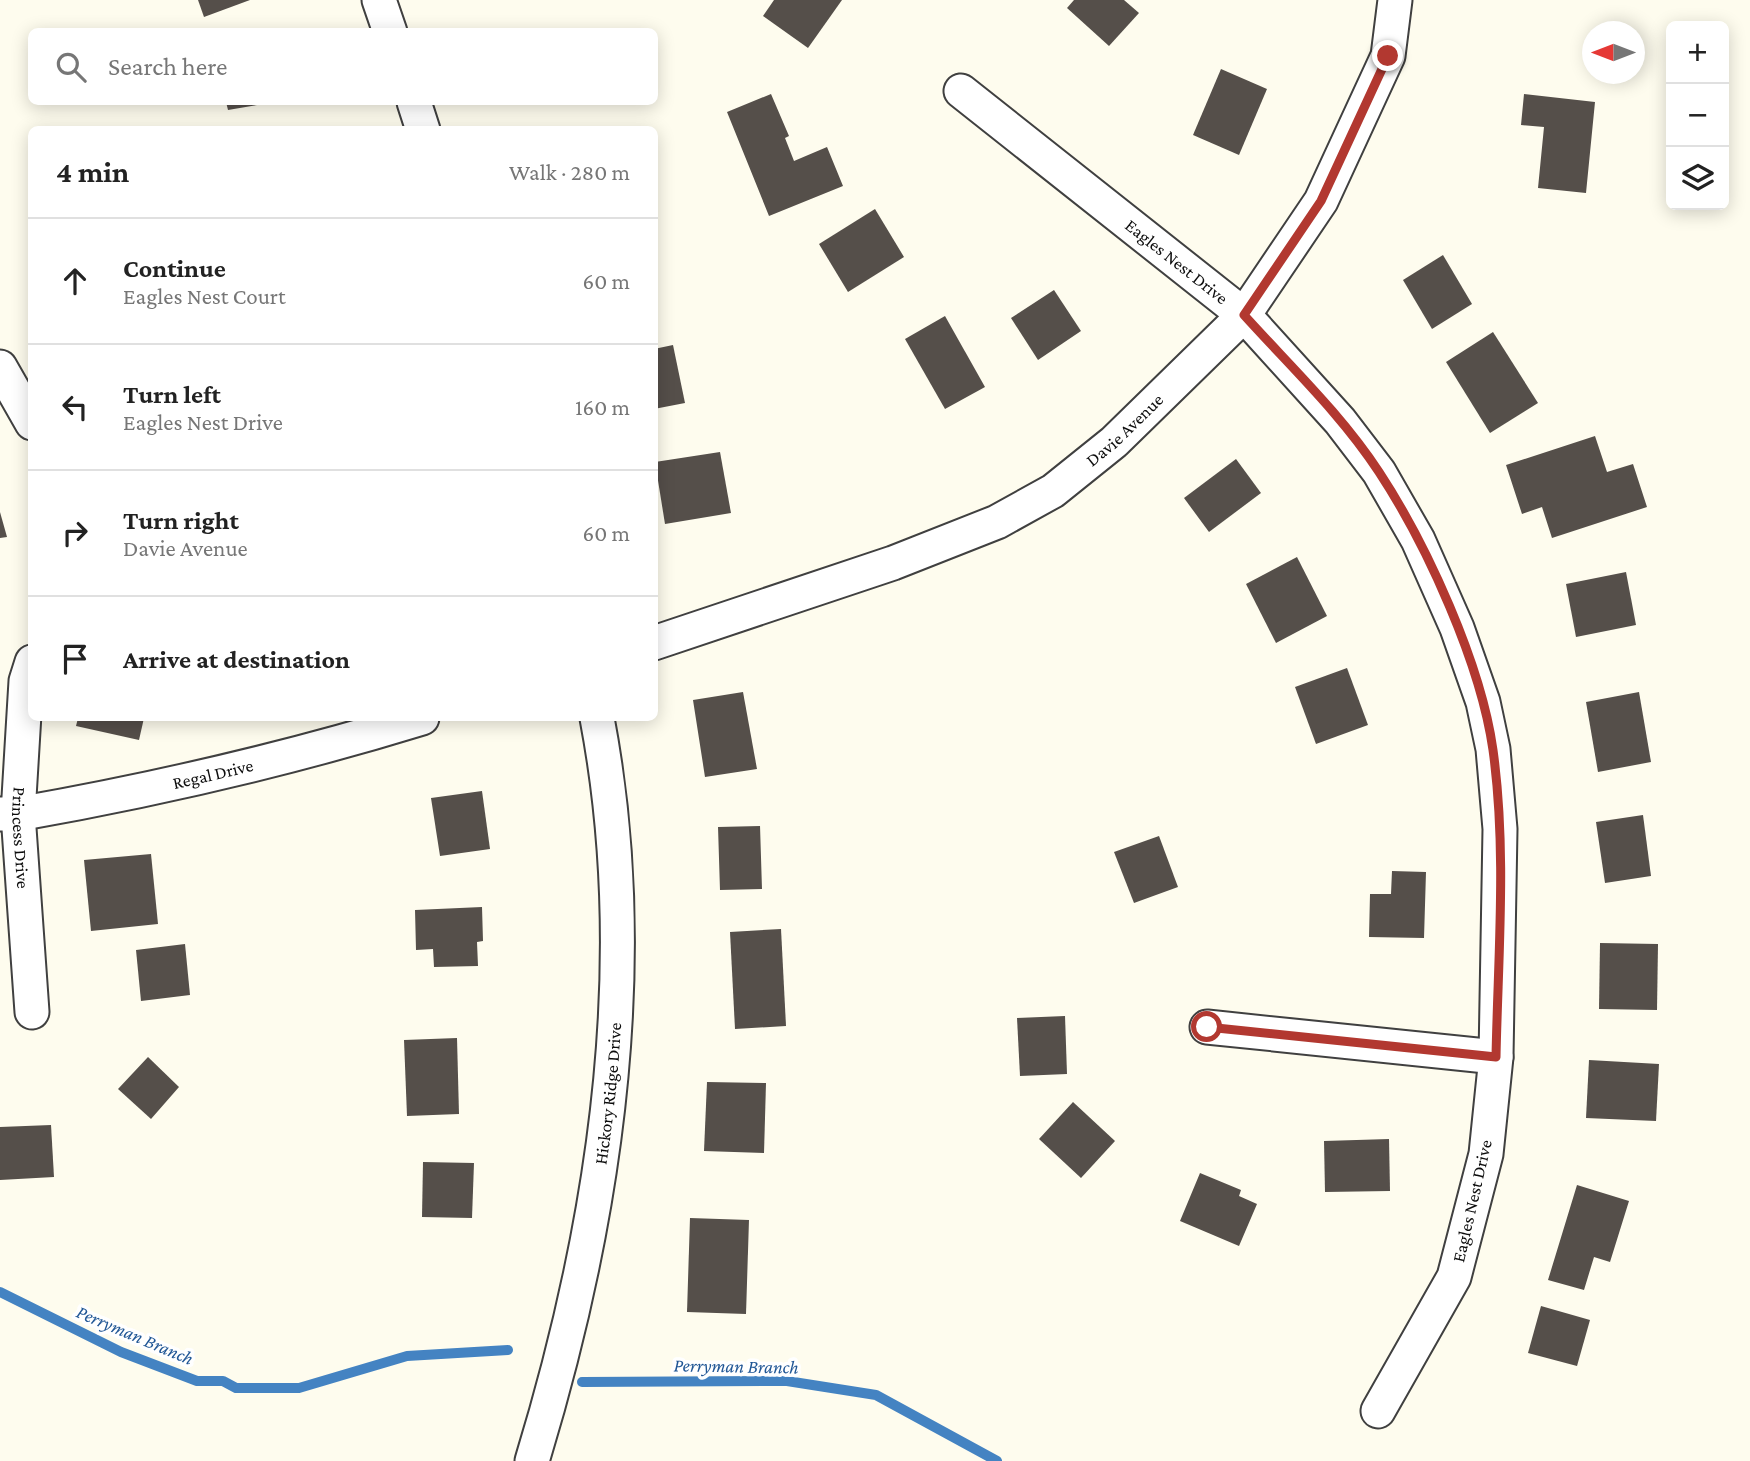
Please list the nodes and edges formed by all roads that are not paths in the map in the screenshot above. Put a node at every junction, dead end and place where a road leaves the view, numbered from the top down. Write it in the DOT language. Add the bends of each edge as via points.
graph roads {
  1 [pos="379,0"];
  2 [pos="1395,0"];
  3 [pos="389,28"];
  4 [pos="961,91"];
  5 [pos="415,105"];
  6 [pos="422,126"];
  7 [pos="1244,315"];
  8 [pos="0,367"];
  9 [pos="28,416"];
  10 [pos="658,642"];
  11 [pos="28,675"];
  12 [pos="412,721"];
  13 [pos="598,721"];
  14 [pos="9,814"];
  15 [pos="32,1012"];
  16 [pos="1207,1027"];
  17 [pos="1496,1057"];
  18 [pos="1378,1411"];
  19 [pos="532,1461"];
  1 -- 3 [label="street"];
  2 -- 7 [label="street, Davie Avenue" via="1388,56 1321,201"];
  4 -- 7 [label="street, Eagles Nest Drive"];
  5 -- 6 [label="street"];
  7 -- 10 [label="street, Davie Avenue" via="1114,442 1053,491 997,522 893,563"];
  7 -- 17 [label="street, Eagles Nest Drive" via="1340,421 1379,472 1418,540 1483,702 1493,749 1500,829"];
  8 -- 9 [label="street"];
  11 -- 14 [label="street, Princess Drive"];
  12 -- 14 [label="street, Regal Drive" via="146,792"];
  13 -- 19 [label="street, Hickory Ridge Drive" via="607,770 616,887 617,1006 592,1218 557,1379"];
  14 -- 15 [label="street, Princess Drive"];
  16 -- 17 [label="street"];
  17 -- 18 [label="street, Eagles Nest Drive" via="1486,1154 1454,1277"];
}
